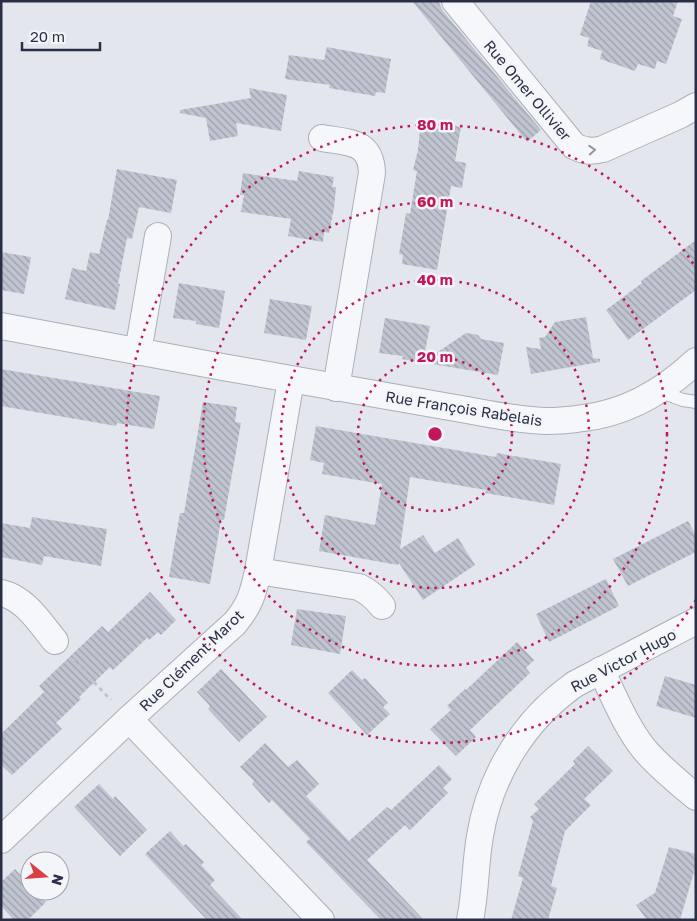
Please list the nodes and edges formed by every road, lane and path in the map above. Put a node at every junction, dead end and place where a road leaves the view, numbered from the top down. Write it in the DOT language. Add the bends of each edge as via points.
graph roads {
  1 [pos="455,1"];
  2 [pos="696,106"];
  3 [pos="322,138"];
  4 [pos="158,236"];
  5 [pos="1,326"];
  6 [pos="138,352"];
  7 [pos="696,362"];
  8 [pos="291,380"];
  9 [pos="336,388"];
  10 [pos="658,391"];
  11 [pos="696,402"];
  12 [pos="258,571"];
  13 [pos="1,593"];
  14 [pos="382,606"];
  15 [pos="696,621"];
  16 [pos="55,640"];
  17 [pos="601,670"];
  18 [pos="129,719"];
  19 [pos="696,797"];
  20 [pos="1,840"];
  21 [pos="321,920"];
  22 [pos="470,920"];
  1 -- 2 [label="street, Rue Omer Ollivier, one-way" via="574,146 583,151 603,149"];
  3 -- 9 [label="street" via="364,148 372,163"];
  4 -- 6 [label="street"];
  5 -- 6 [label="street, Rue François Rabelais"];
  6 -- 8 [label="street, Rue François Rabelais"];
  7 -- 10 [label="street, Rue François Rabelais"];
  8 -- 9 [label="street, Rue François Rabelais"];
  8 -- 12 [label="street, Rue Clément Marot"];
  9 -- 10 [label="street, Rue François Rabelais" via="547,421 584,418 623,409"];
  10 -- 11 [label="lane"];
  12 -- 14 [label="street" via="359,587"];
  12 -- 18 [label="street, Rue Clément Marot" via="250,602 235,623"];
  13 -- 16 [label="street" via="24,604"];
  15 -- 17 [label="street, Rue Victor Hugo"];
  16 -- 18 [label="path, Rue Clément Marot"];
  17 -- 19 [label="street" via="625,720 644,749"];
  17 -- 22 [label="street, Rue Victor Hugo" via="558,696 530,725 504,765 483,821"];
  18 -- 20 [label="street, Rue Clément Marot"];
  18 -- 21 [label="street, Rue Clément Marot"];
}
